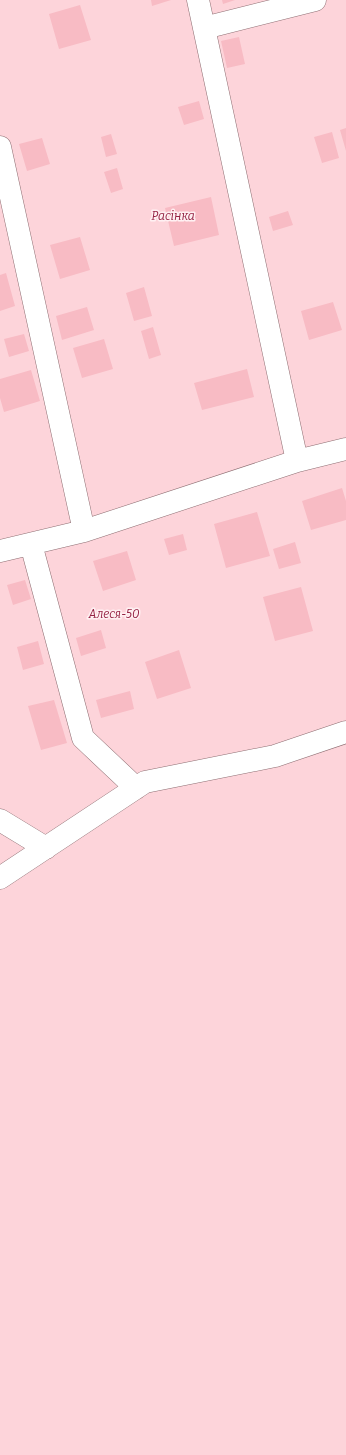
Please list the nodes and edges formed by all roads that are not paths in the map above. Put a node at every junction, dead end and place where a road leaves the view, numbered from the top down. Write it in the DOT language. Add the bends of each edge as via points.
graph roads {
  1 [pos="198,0"];
  2 [pos="315,0"];
  3 [pos="204,28"];
  4 [pos="0,147"];
  5 [pos="346,449"];
  6 [pos="297,461"];
  7 [pos="84,531"];
  8 [pos="30,544"];
  9 [pos="0,551"];
  10 [pos="346,732"];
  11 [pos="136,788"];
  12 [pos="0,820"];
  13 [pos="46,848"];
  14 [pos="0,878"];
  1 -- 3 [label="street"];
  2 -- 3 [label="street"];
  3 -- 6 [label="street"];
  4 -- 7 [label="street"];
  5 -- 6 [label="street"];
  6 -- 7 [label="street"];
  7 -- 8 [label="street"];
  8 -- 9 [label="street"];
  8 -- 11 [label="street" via="83,738"];
  10 -- 11 [label="street" via="275,756 145,782"];
  11 -- 13 [label="street"];
  12 -- 13 [label="street"];
  13 -- 14 [label="street"];
}
